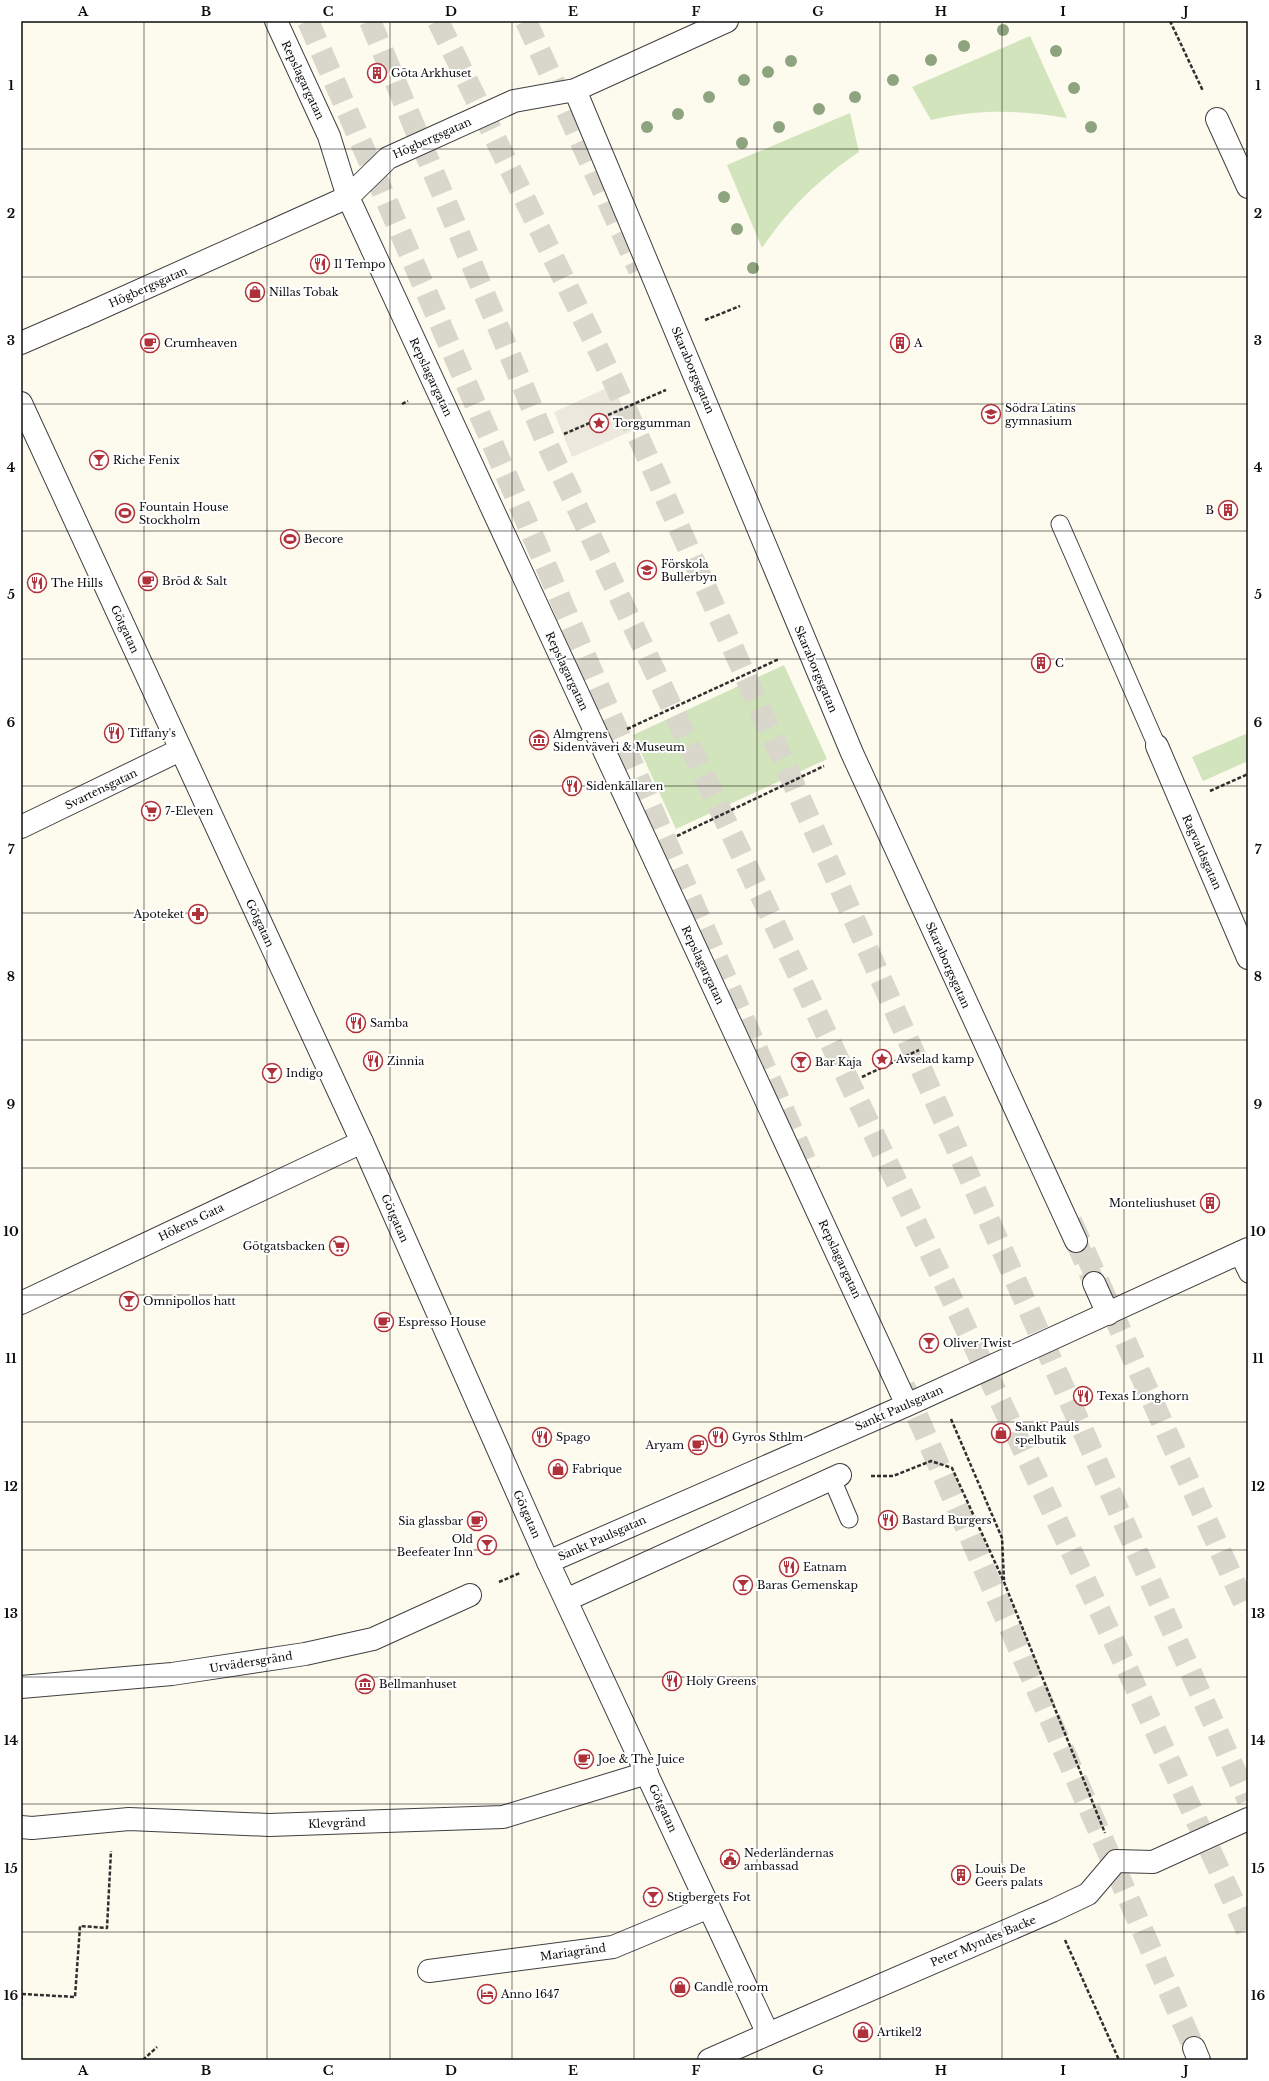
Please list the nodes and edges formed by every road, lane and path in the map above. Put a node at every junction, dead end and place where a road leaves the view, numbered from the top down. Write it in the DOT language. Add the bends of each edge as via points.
graph roads {
  1 [pos="276,21"];
  2 [pos="728,21"];
  3 [pos="1170,21"];
  4 [pos="1195,74"];
  5 [pos="575,90"];
  6 [pos="1217,118"];
  7 [pos="1248,187"];
  8 [pos="348,197"];
  9 [pos="740,306"];
  10 [pos="676,330"];
  11 [pos="21,343"];
  12 [pos="670,388"];
  13 [pos="21,403"];
  14 [pos="564,434"];
  15 [pos="1060,524"];
  16 [pos="807,646"];
  17 [pos="600,741"];
  18 [pos="1157,746"];
  19 [pos="180,750"];
  20 [pos="852,753"];
  21 [pos="1248,774"];
  22 [pos="1181,805"];
  23 [pos="21,827"];
  24 [pos="650,849"];
  25 [pos="1248,958"];
  26 [pos="919,1050"];
  27 [pos="862,1077"];
  28 [pos="362,1142"];
  29 [pos="1076,1241"];
  30 [pos="1243,1251"];
  31 [pos="1248,1274"];
  32 [pos="1094,1283"];
  33 [pos="21,1303"];
  34 [pos="1108,1314"];
  35 [pos="907,1405"];
  36 [pos="958,1438"];
  37 [pos="836,1477"];
  38 [pos="849,1519"];
  39 [pos="548,1562"];
  40 [pos="1004,1582"];
  41 [pos="470,1595"];
  42 [pos="566,1600"];
  43 [pos="21,1687"];
  44 [pos="647,1773"];
  45 [pos="1248,1819"];
  46 [pos="113,1820"];
  47 [pos="27,1827"];
  48 [pos="1116,1861"];
  49 [pos="709,1907"];
  50 [pos="1052,1912"];
  51 [pos="429,1971"];
  52 [pos="21,2006"];
  53 [pos="768,2034"];
  54 [pos="157,2048"];
  55 [pos="143,2060"];
  56 [pos="709,2060"];
  57 [pos="1119,2060"];
  1 -- 8 [label="street, Repslagargatan" via="329,136"];
  2 -- 5 [label="street, Högbergsgatan"];
  3 -- 4 [label="path"];
  5 -- 8 [label="street, Högbergsgatan" via="514,101 388,158"];
  5 -- 10 [label="street, Skaraborgsgatan"];
  6 -- 7 [label="street"];
  8 -- 11 [label="street, Högbergsgatan"];
  8 -- 17 [label="street, Repslagargatan"];
  9 -- 10 [label="path"];
  10 -- 16 [label="street, Skaraborgsgatan"];
  12 -- 14 [label="path"];
  13 -- 19 [label="street, Götgatan"];
  15 -- 18 [label="lane"];
  16 -- 17 [label="path"];
  16 -- 20 [label="street, Skaraborgsgatan"];
  17 -- 24 [label="street, Repslagargatan"];
  18 -- 22 [label="street, Ragvaldsgatan"];
  19 -- 23 [label="street, Svartensgatan"];
  19 -- 28 [label="street, Götgatan"];
  20 -- 24 [label="path"];
  20 -- 29 [label="street, Skaraborgsgatan"];
  21 -- 22 [label="path"];
  22 -- 25 [label="street, Ragvaldsgatan"];
  24 -- 35 [label="street, Repslagargatan"];
  26 -- 27 [label="path"];
  28 -- 33 [label="street, Hökens Gata"];
  28 -- 39 [label="street, Götgatan"];
  30 -- 31 [label="lane"];
  30 -- 34 [label="street, Sankt Paulsgatan"];
  32 -- 34 [label="street"];
  34 -- 35 [label="street, Sankt Paulsgatan"];
  35 -- 39 [label="street, Sankt Paulsgatan"];
  36 -- 40 [label="path" via="1002,1538"];
  37 -- 38 [label="lane"];
  37 -- 40 [label="path" via="893,1476 931,1461 952,1468"];
  37 -- 42 [label="street"];
  39 -- 42 [label="street, Götgatan"];
  40 -- 48 [label="path"];
  41 -- 43 [label="street, Urvädersgränd" via="373,1639 305,1654 172,1674"];
  42 -- 44 [label="street, Götgatan"];
  44 -- 46 [label="street, Klevgränd" via="504,1817 269,1825"];
  44 -- 49 [label="street, Götgatan"];
  45 -- 48 [label="street" via="1153,1862"];
  46 -- 47 [label="street, Klevgränd"];
  46 -- 52 [label="path" via="107,1928 80,1926 74,1997 22,1994"];
  48 -- 50 [label="street, Peter Myndes Backe" via="1088,1894"];
  49 -- 51 [label="street, Mariagränd" via="613,1947"];
  49 -- 53 [label="street, Götgatan"];
  50 -- 53 [label="street, Peter Myndes Backe"];
  50 -- 57 [label="path"];
  53 -- 56 [label="street, Peter Myndes Backe"];
  54 -- 55 [label="path"];
}
